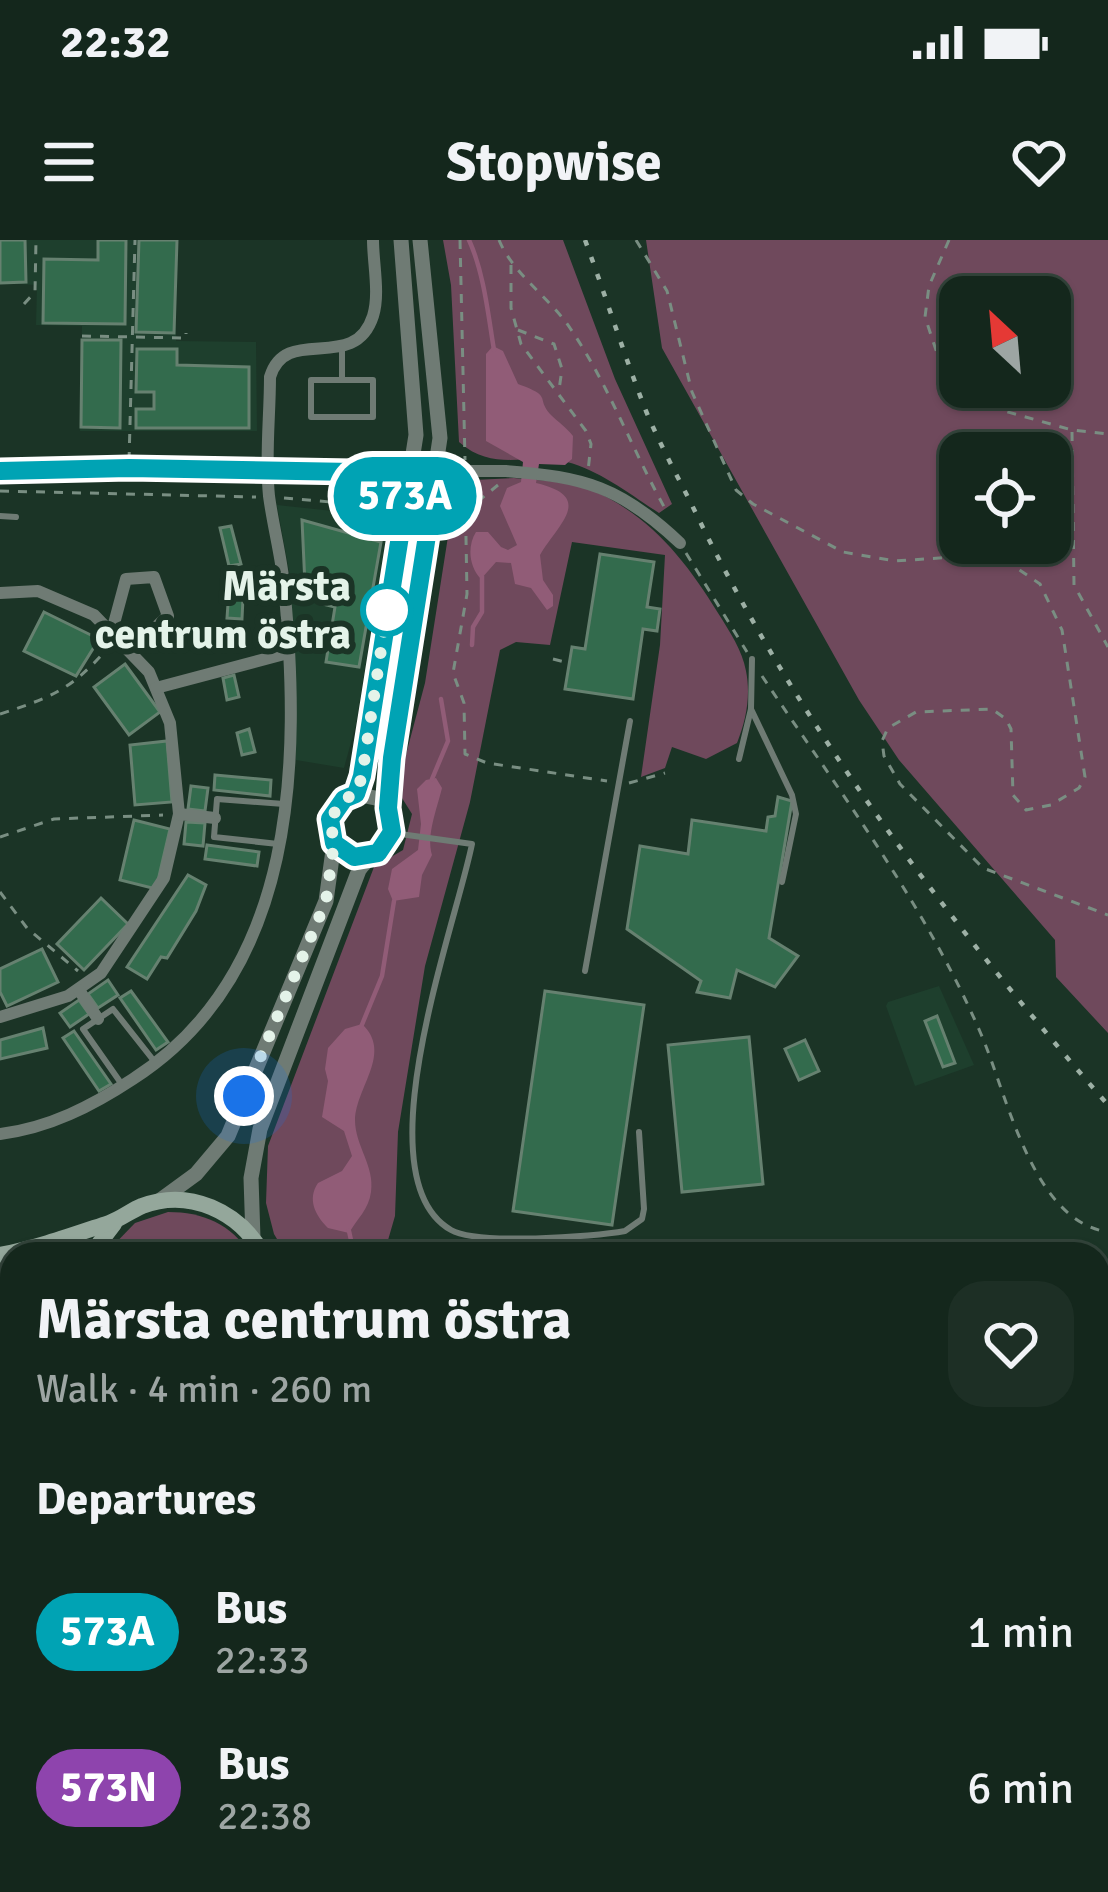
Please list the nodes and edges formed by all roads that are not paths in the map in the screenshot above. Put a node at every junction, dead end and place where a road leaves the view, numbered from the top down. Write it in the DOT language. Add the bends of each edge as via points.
graph roads {
  1 [pos="373,240"];
  2 [pos="401,240"];
  3 [pos="420,240"];
  4 [pos="342,348"];
  5 [pos="342,380"];
  6 [pos="0,471"];
  7 [pos="268,471"];
  8 [pos="437,472"];
  9 [pos="410,473"];
  10 [pos="0,516"];
  11 [pos="16,518"];
  12 [pos="680,543"];
  13 [pos="0,593"];
  14 [pos="115,634"];
  15 [pos="288,647"];
  16 [pos="130,651"];
  17 [pos="752,659"];
  18 [pos="156,688"];
  19 [pos="751,709"];
  20 [pos="630,722"];
  21 [pos="739,759"];
  22 [pos="356,794"];
  23 [pos="284,805"];
  24 [pos="388,808"];
  25 [pos="179,814"];
  26 [pos="215,818"];
  27 [pos="392,832"];
  28 [pos="334,843"];
  29 [pos="278,844"];
  30 [pos="367,857"];
  31 [pos="782,883"];
  32 [pos="585,971"];
  33 [pos="84,986"];
  34 [pos="0,1016"];
  35 [pos="98,1018"];
  36 [pos="156,1064"];
  37 [pos="123,1086"];
  38 [pos="639,1132"];
  39 [pos="0,1134"];
  40 [pos="156,1202"];
  41 [pos="119,1219"];
  42 [pos="43,1242"];
  43 [pos="101,1242"];
  44 [pos="255,1242"];
  45 [pos="258,1242"];
  1 -- 4 [label="street" via="376,311 361,337"];
  2 -- 9 [label="street" via="416,435"];
  3 -- 8 [label="street"];
  4 -- 5 [label="lane"];
  4 -- 7 [label="street" via="292,350 273,366"];
  5 -- 5 [label="lane" via="311,380 311,417 373,417 373,380"];
  6 -- 7 [label="street"];
  7 -- 9 [label="street"];
  7 -- 15 [label="street"];
  8 -- 9 [label="street"];
  8 -- 12 [label="street" via="585,481 637,506"];
  8 -- 24 [label="street"];
  9 -- 22 [label="street"];
  10 -- 11 [label="lane"];
  13 -- 14 [label="street" via="38,591 94,615"];
  14 -- 16 [label="street"];
  14 -- 16 [label="street" via="126,579 154,577 168,616"];
  15 -- 18 [label="street"];
  15 -- 23 [label="street"];
  16 -- 18 [label="street"];
  17 -- 19 [label="lane"];
  18 -- 25 [label="street" via="170,723"];
  19 -- 21 [label="lane"];
  19 -- 31 [label="lane" via="796,814"];
  20 -- 32 [label="lane"];
  22 -- 24 [label="street"];
  22 -- 28 [label="street" via="330,819"];
  23 -- 26 [label="lane" via="217,800"];
  23 -- 29 [label="street"];
  24 -- 27 [label="street"];
  25 -- 26 [label="street"];
  25 -- 33 [label="street" via="164,878"];
  26 -- 29 [label="lane" via="214,837"];
  27 -- 30 [label="street"];
  27 -- 38 [label="lane" via="472,844 434,982 413,1109 415,1182 428,1210 450,1230 478,1237 625,1231 644,1209"];
  28 -- 30 [label="street"];
  28 -- 40 [label="street" via="326,901 228,1136 196,1174"];
  29 -- 36 [label="street" via="265,913 232,983"];
  30 -- 45 [label="street" via="260,1129 251,1178"];
  33 -- 34 [label="street"];
  33 -- 35 [label="street"];
  35 -- 36 [label="lane" via="113,1009"];
  35 -- 37 [label="lane" via="83,1029"];
  36 -- 37 [label="street"];
  37 -- 39 [label="street" via="32,1130"];
  40 -- 41 [label="main road"];
  40 -- 44 [label="main road" via="200,1203 238,1222"];
  41 -- 42 [label="main road"];
  41 -- 43 [label="main road"];
}
